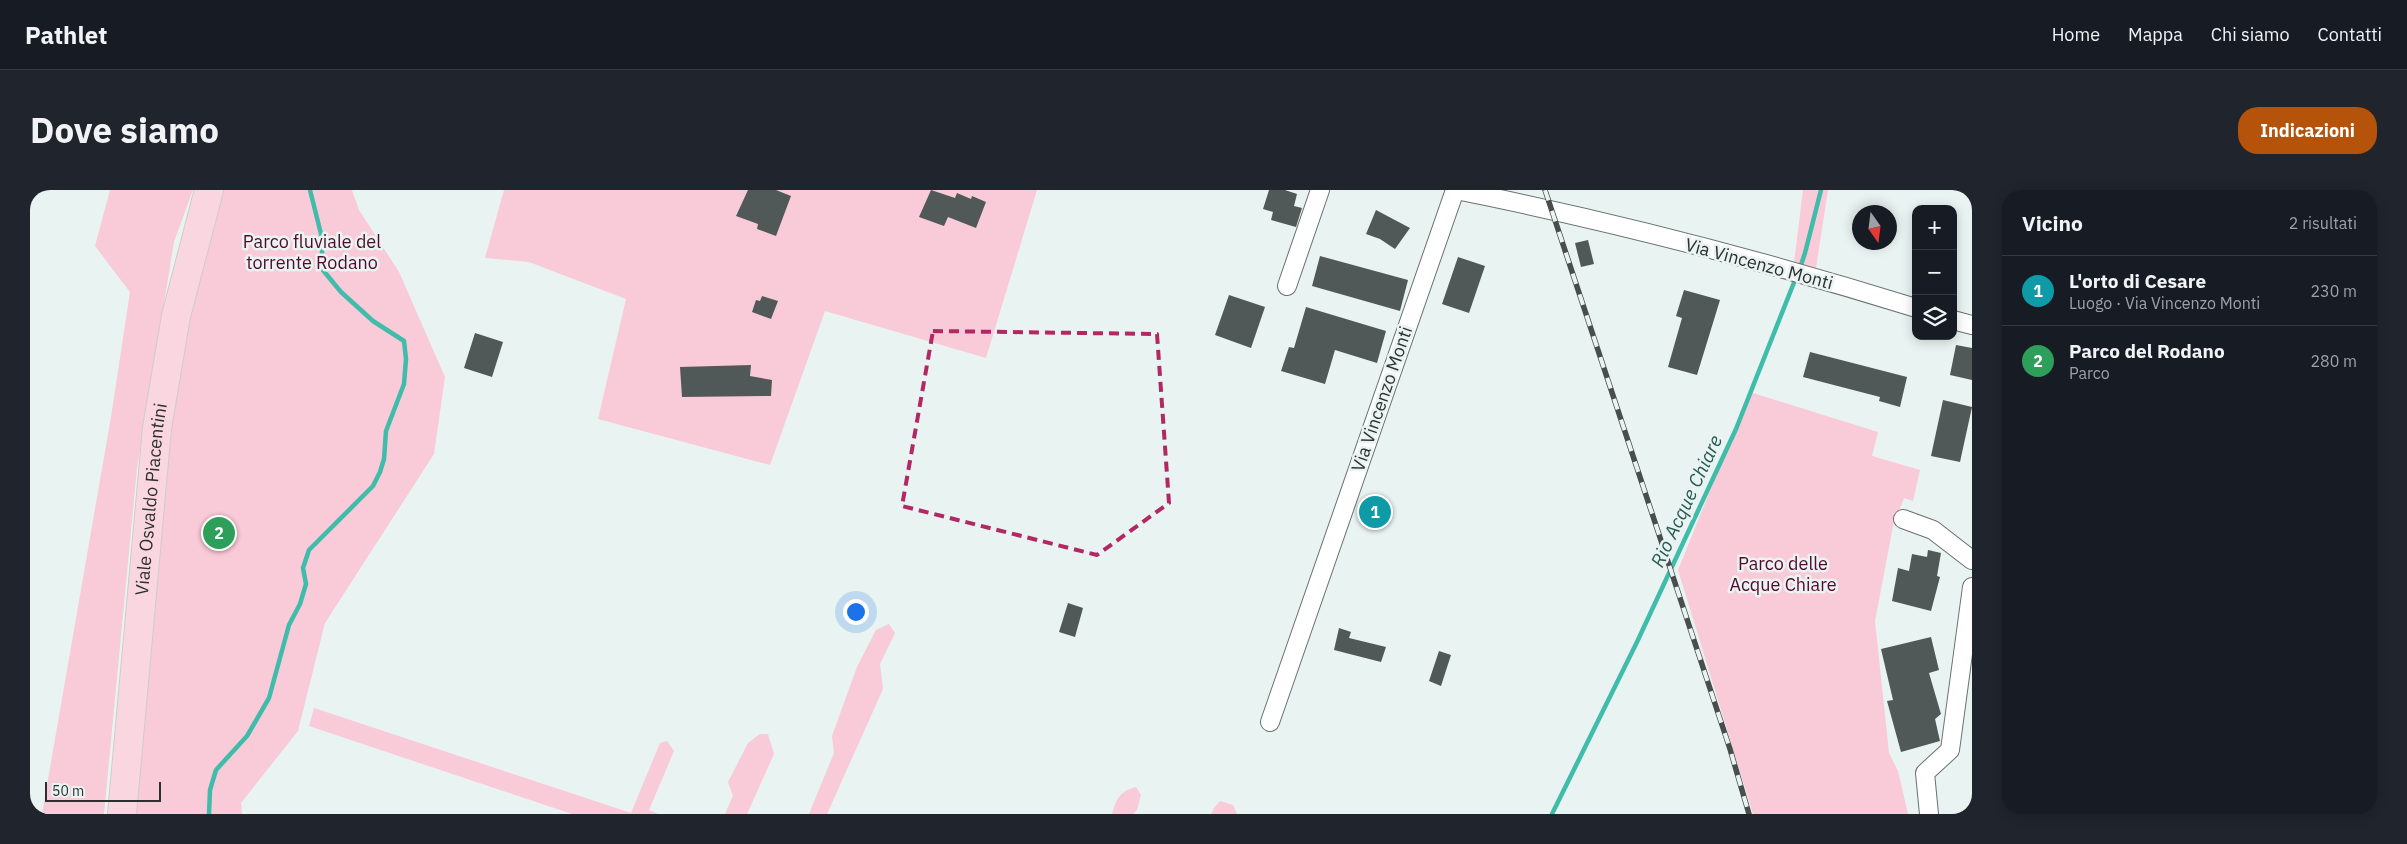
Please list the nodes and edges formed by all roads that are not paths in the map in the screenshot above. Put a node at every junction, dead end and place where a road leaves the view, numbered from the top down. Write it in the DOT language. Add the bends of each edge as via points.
graph roads {
  1 [pos="209,190"];
  2 [pos="1320,190"];
  3 [pos="1455,190"];
  4 [pos="1287,286"];
  5 [pos="1912,307"];
  6 [pos="1957,321"];
  7 [pos="1972,326"];
  8 [pos="1903,519"];
  9 [pos="1972,560"];
  10 [pos="1972,587"];
  11 [pos="1270,722"];
  12 [pos="122,814"];
  13 [pos="1929,814"];
  1 -- 12 [label="main road, Viale Osvaldo Piacentini" via="176,316 157,428"];
  2 -- 4 [label="street"];
  3 -- 5 [label="street, Via Vincenzo Monti" via="1552,210 1777,267"];
  3 -- 11 [label="street, Via Vincenzo Monti"];
  6 -- 7 [label="street"];
  8 -- 9 [label="street" via="1933,530"];
  10 -- 13 [label="street" via="1950,750 1925,773"];
}
